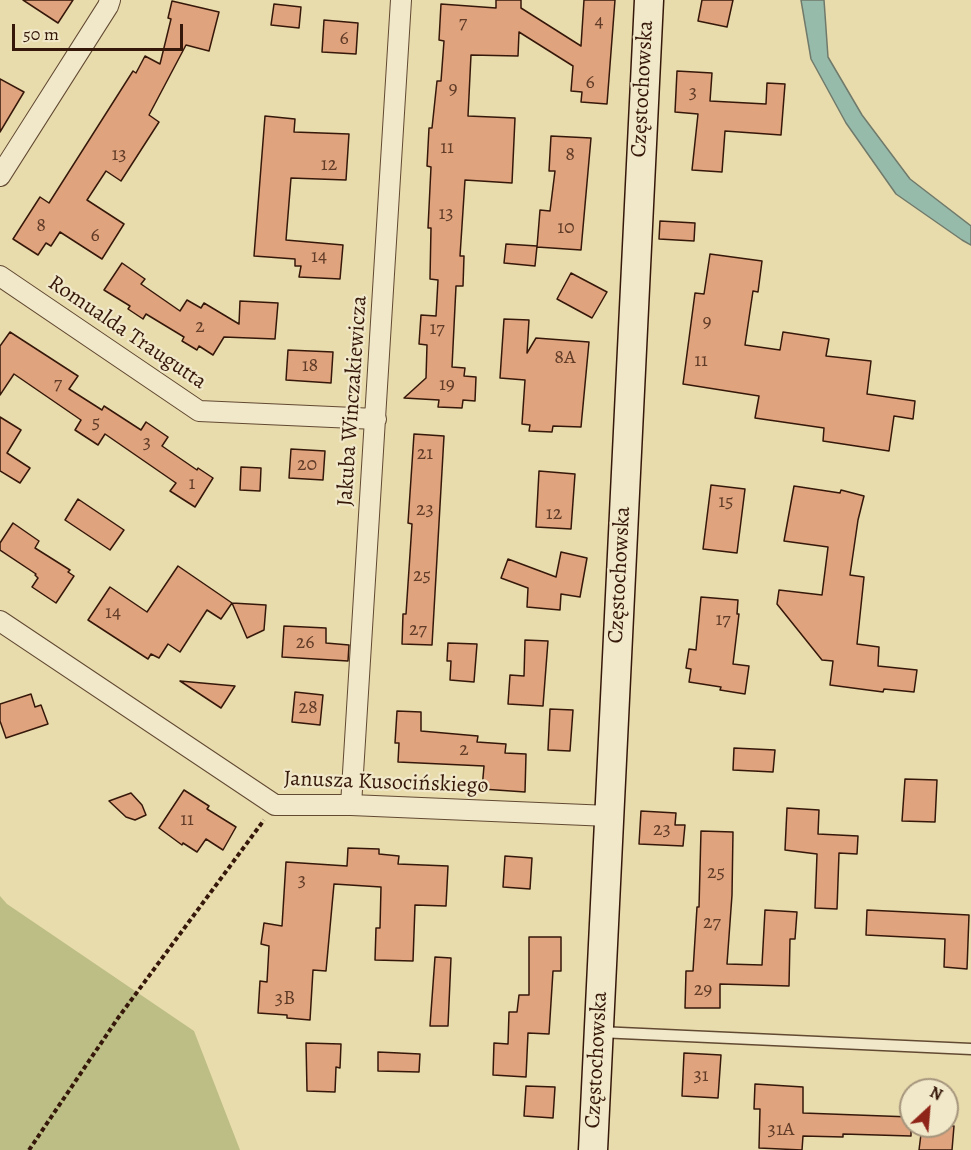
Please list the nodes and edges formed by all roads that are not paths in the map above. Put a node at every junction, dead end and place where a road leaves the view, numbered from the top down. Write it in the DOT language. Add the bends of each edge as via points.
graph roads {
  1 [pos="110,0"];
  2 [pos="401,0"];
  3 [pos="649,0"];
  4 [pos="0,176"];
  5 [pos="0,276"];
  6 [pos="376,419"];
  7 [pos="0,621"];
  8 [pos="351,805"];
  9 [pos="609,816"];
  10 [pos="599,1032"];
  11 [pos="971,1049"];
  12 [pos="593,1150"];
  1 -- 4 [label="street"];
  2 -- 6 [label="street, Jakuba Winczakiewicza"];
  3 -- 9 [label="main road, Częstochowska"];
  5 -- 6 [label="street, Romualda Traugutta" via="199,411"];
  6 -- 8 [label="street, Jakuba Winczakiewicza"];
  7 -- 8 [label="street, Janusza Kusocińskiego" via="275,805"];
  8 -- 9 [label="street, Janusza Kusocińskiego"];
  9 -- 10 [label="main road, Częstochowska"];
  10 -- 11 [label="lane"];
  10 -- 12 [label="main road, Częstochowska"];
}
